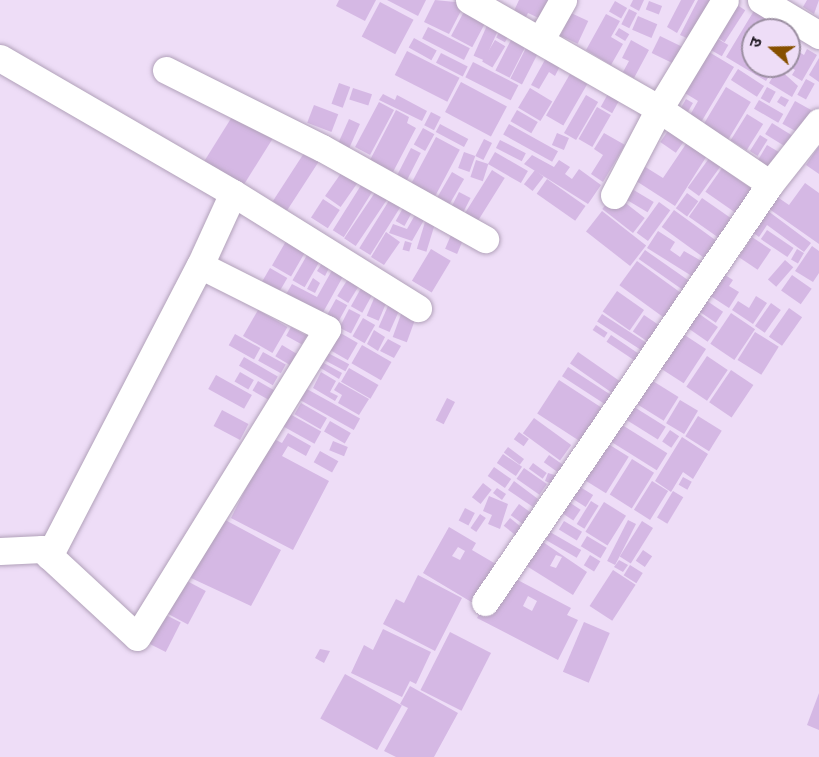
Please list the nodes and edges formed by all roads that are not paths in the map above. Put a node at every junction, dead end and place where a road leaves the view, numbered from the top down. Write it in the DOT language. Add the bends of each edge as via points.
graph roads {
  1 [pos="469,0"];
  2 [pos="563,0"];
  3 [pos="725,0"];
  4 [pos="761,0"];
  5 [pos="819,34"];
  6 [pos="541,39"];
  7 [pos="0,58"];
  8 [pos="166,70"];
  9 [pos="659,109"];
  10 [pos="819,122"];
  11 [pos="770,184"];
  12 [pos="233,193"];
  13 [pos="614,195"];
  14 [pos="484,239"];
  15 [pos="200,265"];
  16 [pos="418,308"];
  17 [pos="0,551"];
  18 [pos="49,556"];
  19 [pos="484,602"];
  1 -- 6 [label="street"];
  2 -- 6 [label="street"];
  3 -- 9 [label="street"];
  4 -- 5 [label="street"];
  6 -- 9 [label="street"];
  7 -- 12 [label="street"];
  8 -- 14 [label="street" via="322,148"];
  9 -- 11 [label="street"];
  9 -- 13 [label="street"];
  10 -- 11 [label="street"];
  11 -- 19 [label="street"];
  12 -- 15 [label="street"];
  12 -- 16 [label="street"];
  15 -- 18 [label="street"];
  15 -- 18 [label="street" via="327,329 138,637"];
  17 -- 18 [label="street" via="42,549"];
}
